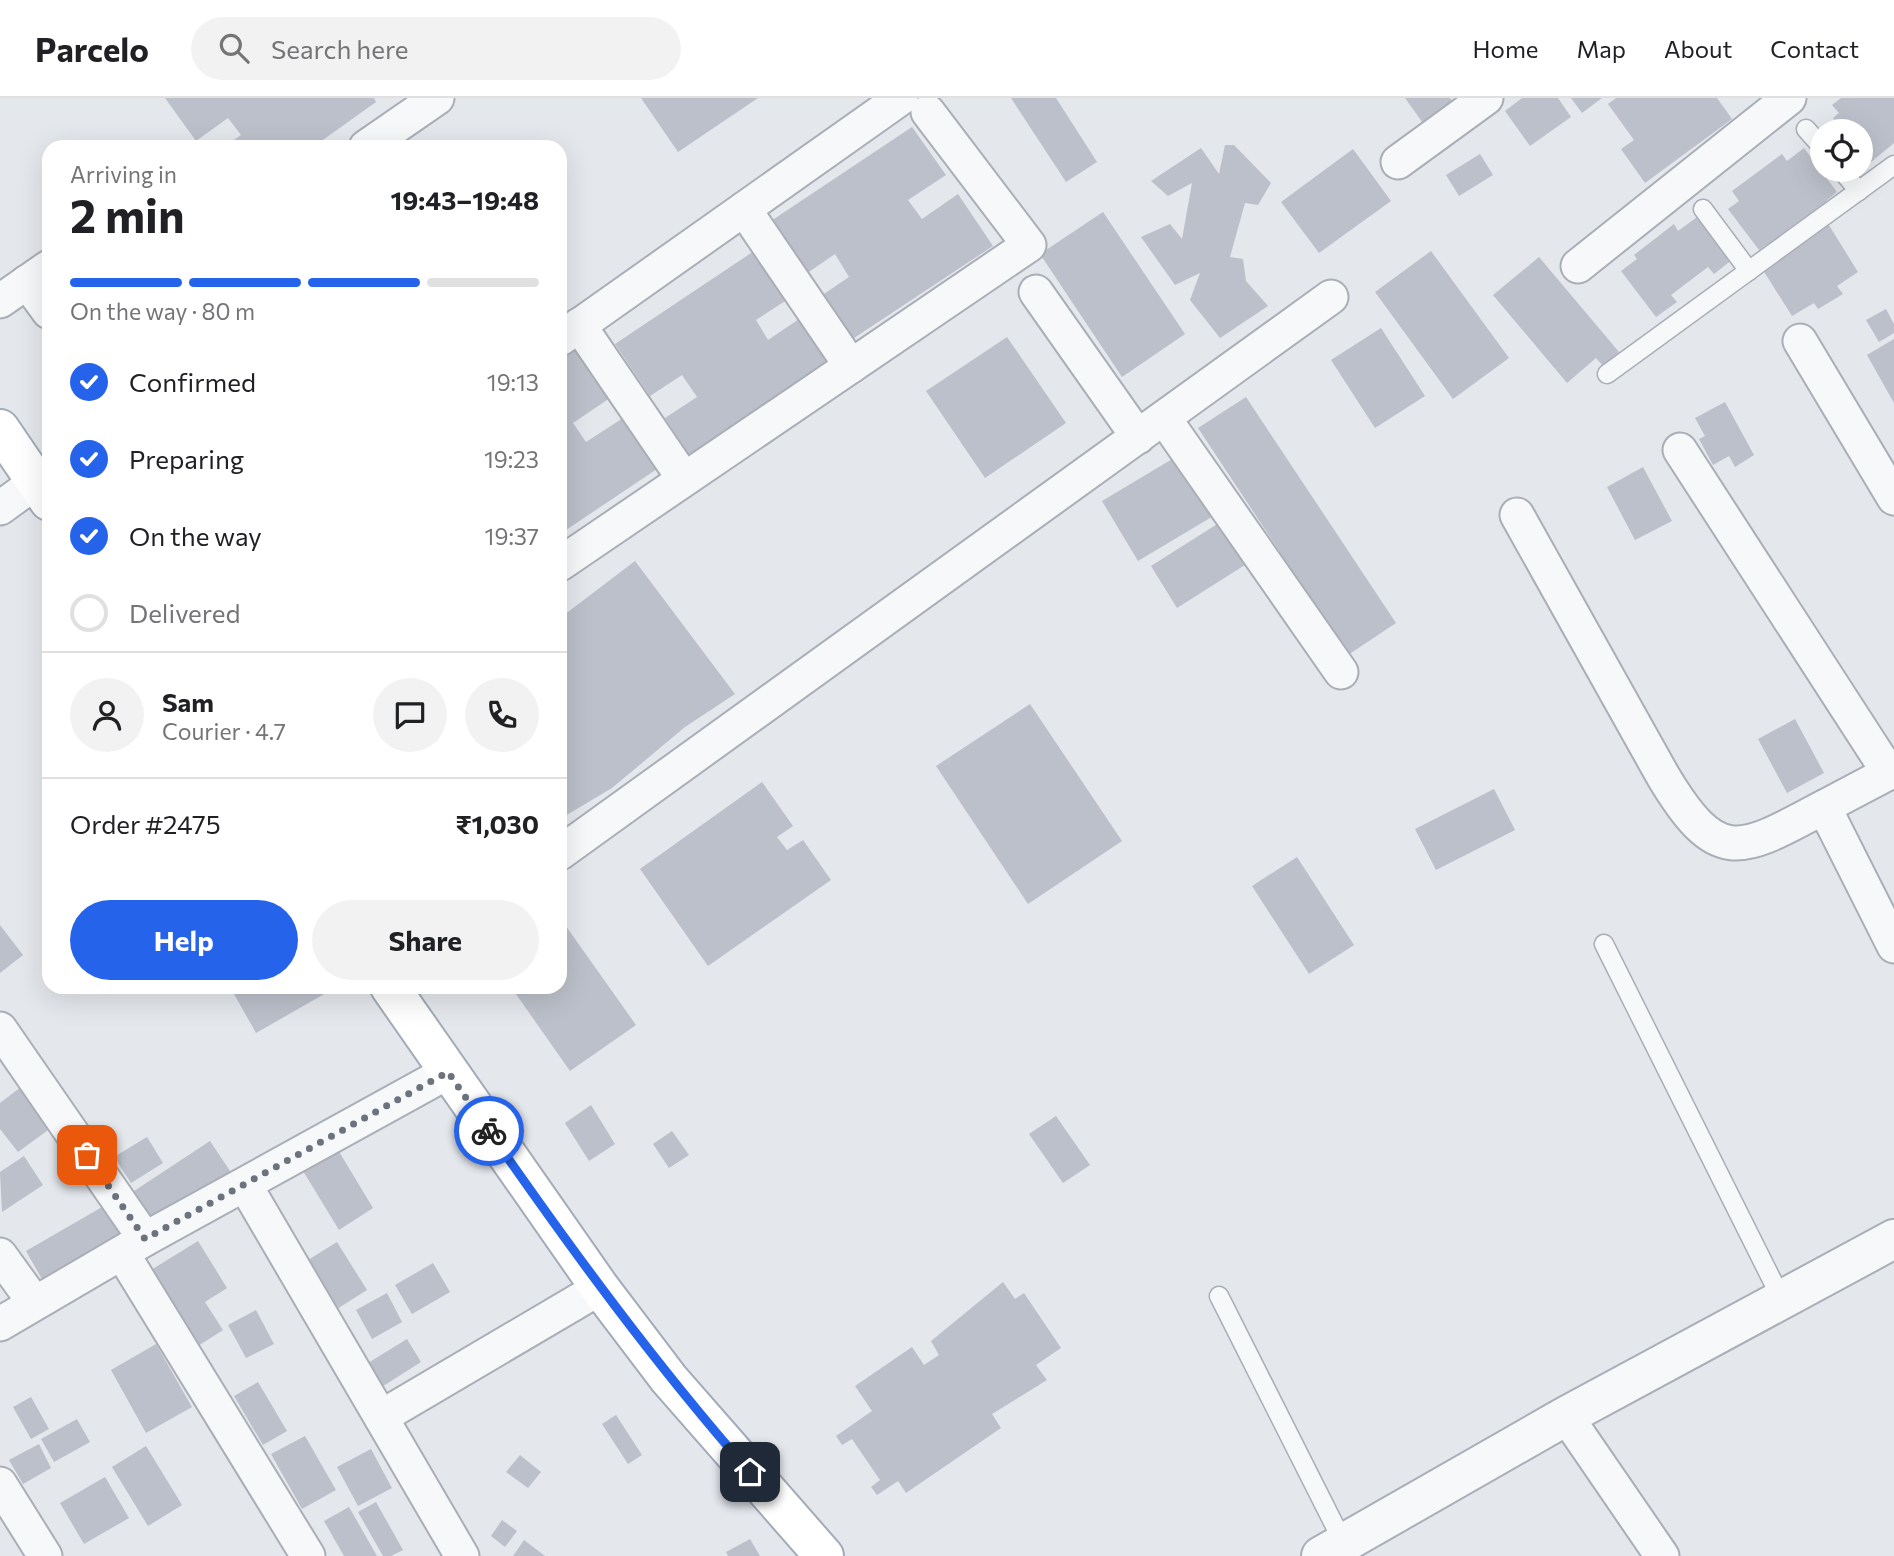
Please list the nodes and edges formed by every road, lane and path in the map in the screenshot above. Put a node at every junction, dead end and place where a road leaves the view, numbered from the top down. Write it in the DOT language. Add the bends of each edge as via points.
graph roads {
  1 [pos="437,98"];
  2 [pos="1486,98"];
  3 [pos="1789,98"];
  4 [pos="923,102"];
  5 [pos="399,109"];
  6 [pos="1806,129"];
  7 [pos="1810,134"];
  8 [pos="372,140"];
  9 [pos="1398,162"];
  10 [pos="1894,165"];
  11 [pos="1851,182"];
  12 [pos="1858,191"];
  13 [pos="744,209"];
  14 [pos="1703,209"];
  15 [pos="1578,266"];
  16 [pos="1749,271"];
  17 [pos="38,275"];
  18 [pos="1036,292"];
  19 [pos="1331,298"];
  20 [pos="0,301"];
  21 [pos="569,332"];
  22 [pos="1800,341"];
  23 [pos="851,366"];
  24 [pos="1606,374"];
  25 [pos="1164,418"];
  26 [pos="0,429"];
  27 [pos="1138,437"];
  28 [pos="1680,450"];
  29 [pos="684,480"];
  30 [pos="42,491"];
  31 [pos="1894,498"];
  32 [pos="0,508"];
  33 [pos="1517,515"];
  34 [pos="567,559"];
  35 [pos="1341,673"];
  36 [pos="1892,772"];
  37 [pos="1824,807"];
  38 [pos="567,848"];
  39 [pos="1604,944"];
  40 [pos="1894,946"];
  41 [pos="395,994"];
  42 [pos="0,1029"];
  43 [pos="448,1072"];
  44 [pos="246,1185"];
  45 [pos="1894,1239"];
  46 [pos="133,1246"];
  47 [pos="0,1255"];
  48 [pos="600,1288"];
  49 [pos="1219,1296"];
  50 [pos="1782,1300"];
  51 [pos="34,1302"];
  52 [pos="0,1324"];
  53 [pos="1566,1416"];
  54 [pos="381,1417"];
  55 [pos="0,1484"];
  56 [pos="1339,1552"];
  57 [pos="45,1556"];
  58 [pos="308,1556"];
  59 [pos="462,1556"];
  60 [pos="824,1556"];
  61 [pos="1662,1556"];
  1 -- 5 [label="street"];
  2 -- 9 [label="street"];
  3 -- 15 [label="street"];
  4 -- 13 [label="street"];
  4 -- 23 [label="street" via="1029,245"];
  5 -- 8 [label="street"];
  6 -- 7 [label="lane"];
  10 -- 12 [label="lane"];
  11 -- 12 [label="lane"];
  12 -- 16 [label="lane"];
  13 -- 21 [label="street"];
  13 -- 23 [label="street"];
  14 -- 16 [label="lane"];
  16 -- 24 [label="lane"];
  17 -- 20 [label="street"];
  18 -- 27 [label="street"];
  19 -- 25 [label="street"];
  21 -- 29 [label="street"];
  22 -- 31 [label="street"];
  23 -- 29 [label="street"];
  25 -- 27 [label="street"];
  25 -- 35 [label="street"];
  26 -- 30 [label="main road"];
  27 -- 38 [label="street"];
  28 -- 36 [label="street"];
  29 -- 34 [label="street"];
  30 -- 32 [label="street"];
  33 -- 37 [label="street" via="1662,776 1682,809 1701,828 1722,843 1742,845 1765,839"];
  36 -- 37 [label="street"];
  37 -- 40 [label="street"];
  39 -- 50 [label="lane"];
  41 -- 43 [label="main road"];
  42 -- 46 [label="street"];
  43 -- 44 [label="street"];
  43 -- 48 [label="main road"];
  44 -- 46 [label="street"];
  44 -- 54 [label="street"];
  45 -- 50 [label="street"];
  46 -- 51 [label="street"];
  46 -- 58 [label="street"];
  47 -- 51 [label="street"];
  48 -- 54 [label="street"];
  48 -- 60 [label="main road" via="669,1379"];
  49 -- 56 [label="lane"];
  50 -- 53 [label="street"];
  51 -- 52 [label="street"];
  53 -- 56 [label="street"];
  53 -- 61 [label="street"];
  54 -- 59 [label="street"];
  55 -- 57 [label="street"];
}
